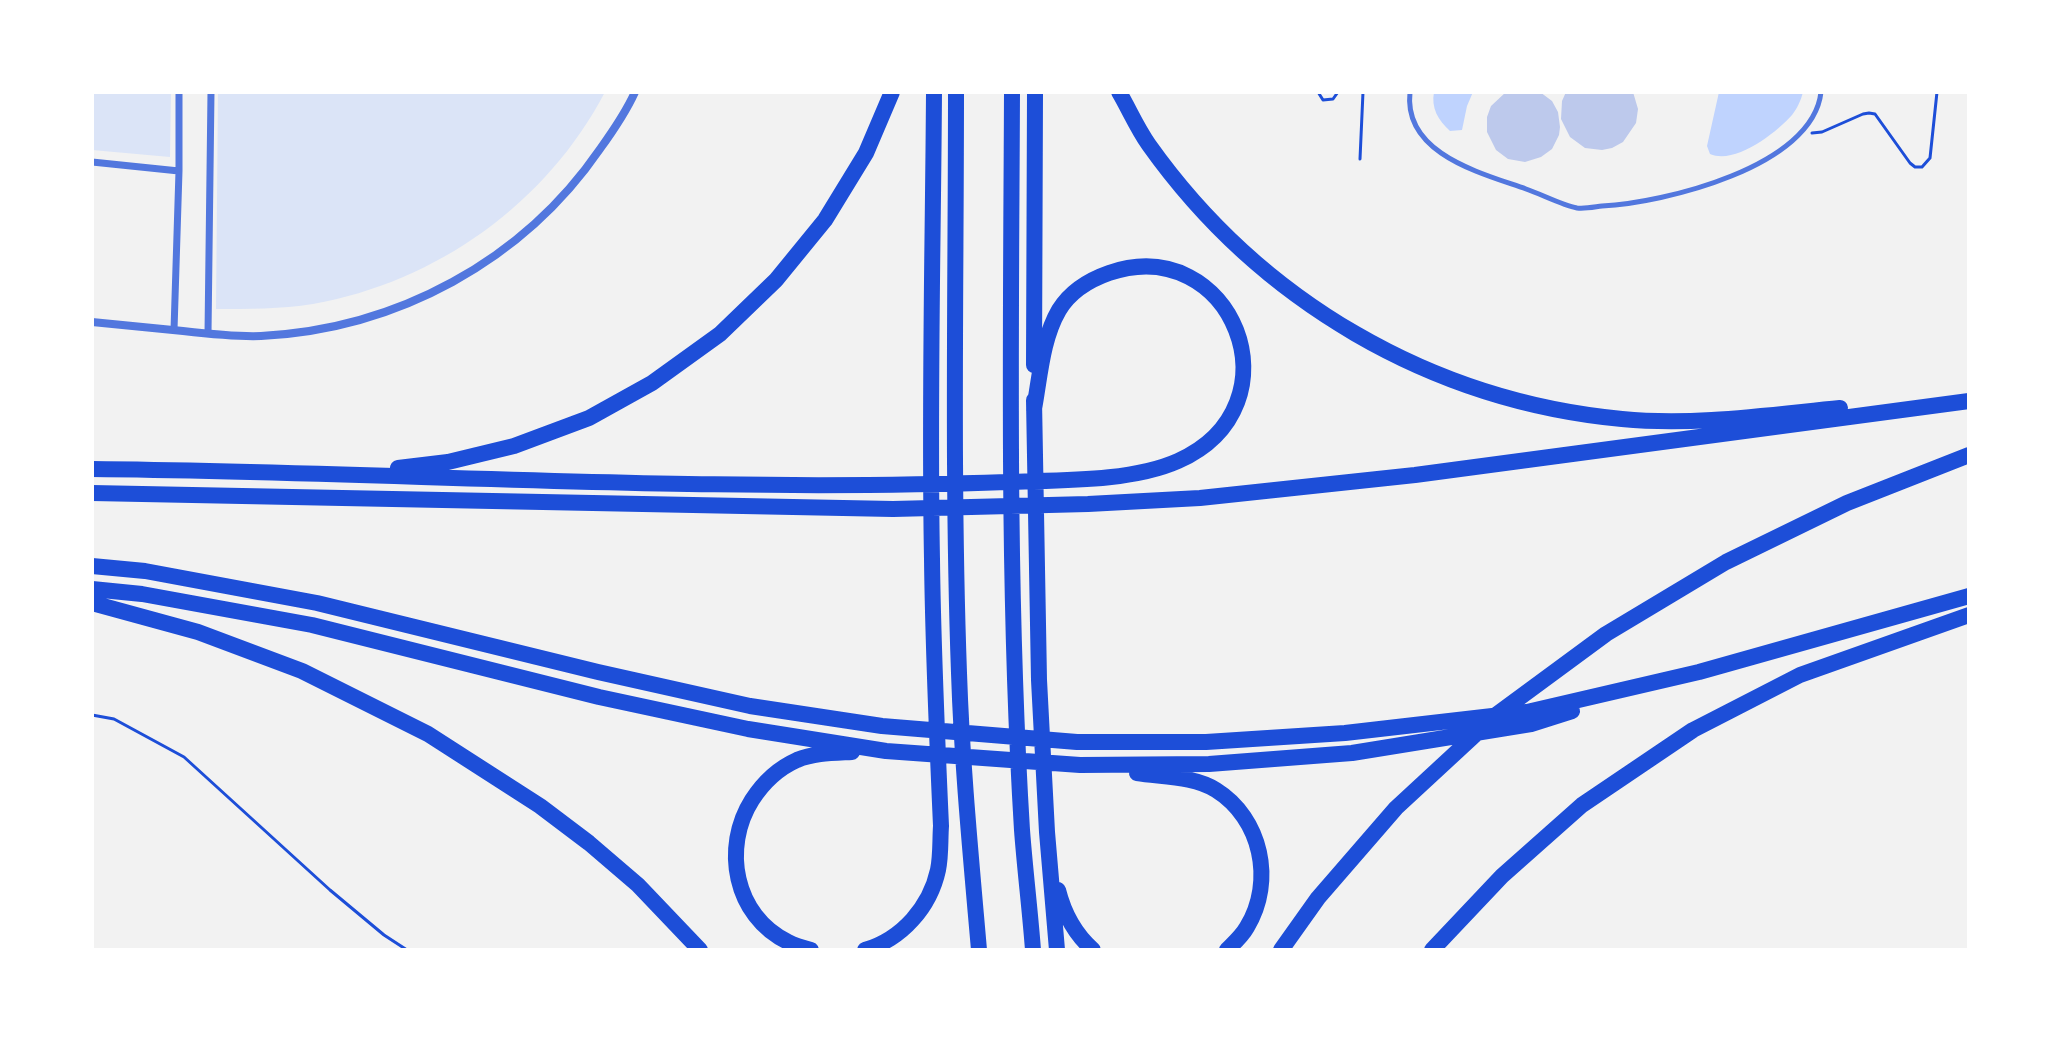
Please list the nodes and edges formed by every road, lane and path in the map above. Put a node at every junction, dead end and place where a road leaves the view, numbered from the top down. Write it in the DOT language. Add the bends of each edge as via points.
graph roads {
  1 [pos="179,92"];
  2 [pos="211,92"];
  3 [pos="635,92"];
  4 [pos="892,92"];
  5 [pos="934,92"];
  6 [pos="956,92"];
  7 [pos="1012,92"];
  8 [pos="1035,92"];
  9 [pos="1119,92"];
  10 [pos="1318,92"];
  11 [pos="1338,92"];
  12 [pos="1363,92"];
  13 [pos="1410,92"];
  14 [pos="1821,92"];
  15 [pos="1937,92"];
  16 [pos="1803,130"];
  17 [pos="1360,159"];
  18 [pos="92,162"];
  19 [pos="179,171"];
  20 [pos="92,322"];
  21 [pos="174,330"];
  22 [pos="208,333"];
  23 [pos="1969,399"];
  24 [pos="1034,409"];
  25 [pos="1969,455"];
  26 [pos="92,469"];
  27 [pos="334,475"];
  28 [pos="92,493"];
  29 [pos="92,566"];
  30 [pos="92,589"];
  31 [pos="1969,596"];
  32 [pos="92,603"];
  33 [pos="1969,615"];
  34 [pos="1699,672"];
  35 [pos="92,715"];
  36 [pos="886,751"];
  37 [pos="1080,765"];
  38 [pos="1049,862"];
  39 [pos="407,950"];
  40 [pos="700,950"];
  41 [pos="811,950"];
  42 [pos="865,950"];
  43 [pos="979,950"];
  44 [pos="1033,950"];
  45 [pos="1057,950"];
  46 [pos="1093,950"];
  47 [pos="1227,950"];
  48 [pos="1281,950"];
  49 [pos="1432,950"];
  1 -- 19 [label="street"];
  2 -- 22 [label="street"];
  3 -- 22 [label="street" via="590,164 553,207 515,241 457,280 387,312 318,330 258,336"];
  4 -- 27 [label="highway" via="866,153 825,220 776,280 720,334 652,383 589,418 514,446 448,462"];
  5 -- 42 [label="highway" via="931,557 941,826 937,871 921,909 892,938"];
  6 -- 43 [label="highway" via="959,674"];
  7 -- 44 [label="highway" via="1012,555"];
  8 -- 24 [label="highway"];
  9 -- 23 [label="highway" via="1148,143 1192,199 1293,293 1354,334 1478,390 1554,411 1686,422"];
  10 -- 11 [label="path" via="1323,100"];
  12 -- 17 [label="path"];
  13 -- 16 [label="lane" via="1416,127 1431,146 1472,170 1577,208 1688,192 1752,167"];
  14 -- 16 [label="lane"];
  15 -- 16 [label="path" via="1930,158 1922,167 1910,163 1875,114 1816,133"];
  18 -- 19 [label="street"];
  19 -- 21 [label="street"];
  20 -- 21 [label="street"];
  21 -- 22 [label="street"];
  23 -- 28 [label="highway" via="1415,475 1088,504 893,509"];
  24 -- 27 [label="highway" via="1046,345 1061,307 1089,282 1140,265 1160,267 1195,280 1233,320 1244,371 1227,424 1199,450 1157,469 1080,479 895,486"];
  24 -- 38 [label="highway"];
  25 -- 48 [label="highway" via="1847,503 1726,562 1606,634 1504,707 1396,808"];
  26 -- 27 [label="highway"];
  29 -- 34 [label="highway" via="317,603 750,706 882,726 1077,742 1206,742 1345,733 1527,712"];
  30 -- 36 [label="highway" via="312,625 599,697"];
  31 -- 34 [label="highway"];
  32 -- 40 [label="highway" via="198,632 302,671 428,734 589,843"];
  33 -- 49 [label="highway" via="1800,675 1693,730 1582,805 1502,876"];
  34 -- 37 [label="highway" via="1531,724 1352,753 1209,764"];
  35 -- 39 [label="path" via="114,719 184,757 330,890"];
  36 -- 37 [label="highway"];
  36 -- 41 [label="highway" via="811,755 795,761 767,781 740,823 735,860 745,899 770,931"];
  37 -- 47 [label="highway" via="1199,782 1242,813 1262,862 1261,891 1247,926"];
  38 -- 45 [label="highway"];
  38 -- 46 [label="highway" via="1071,924"];
}
